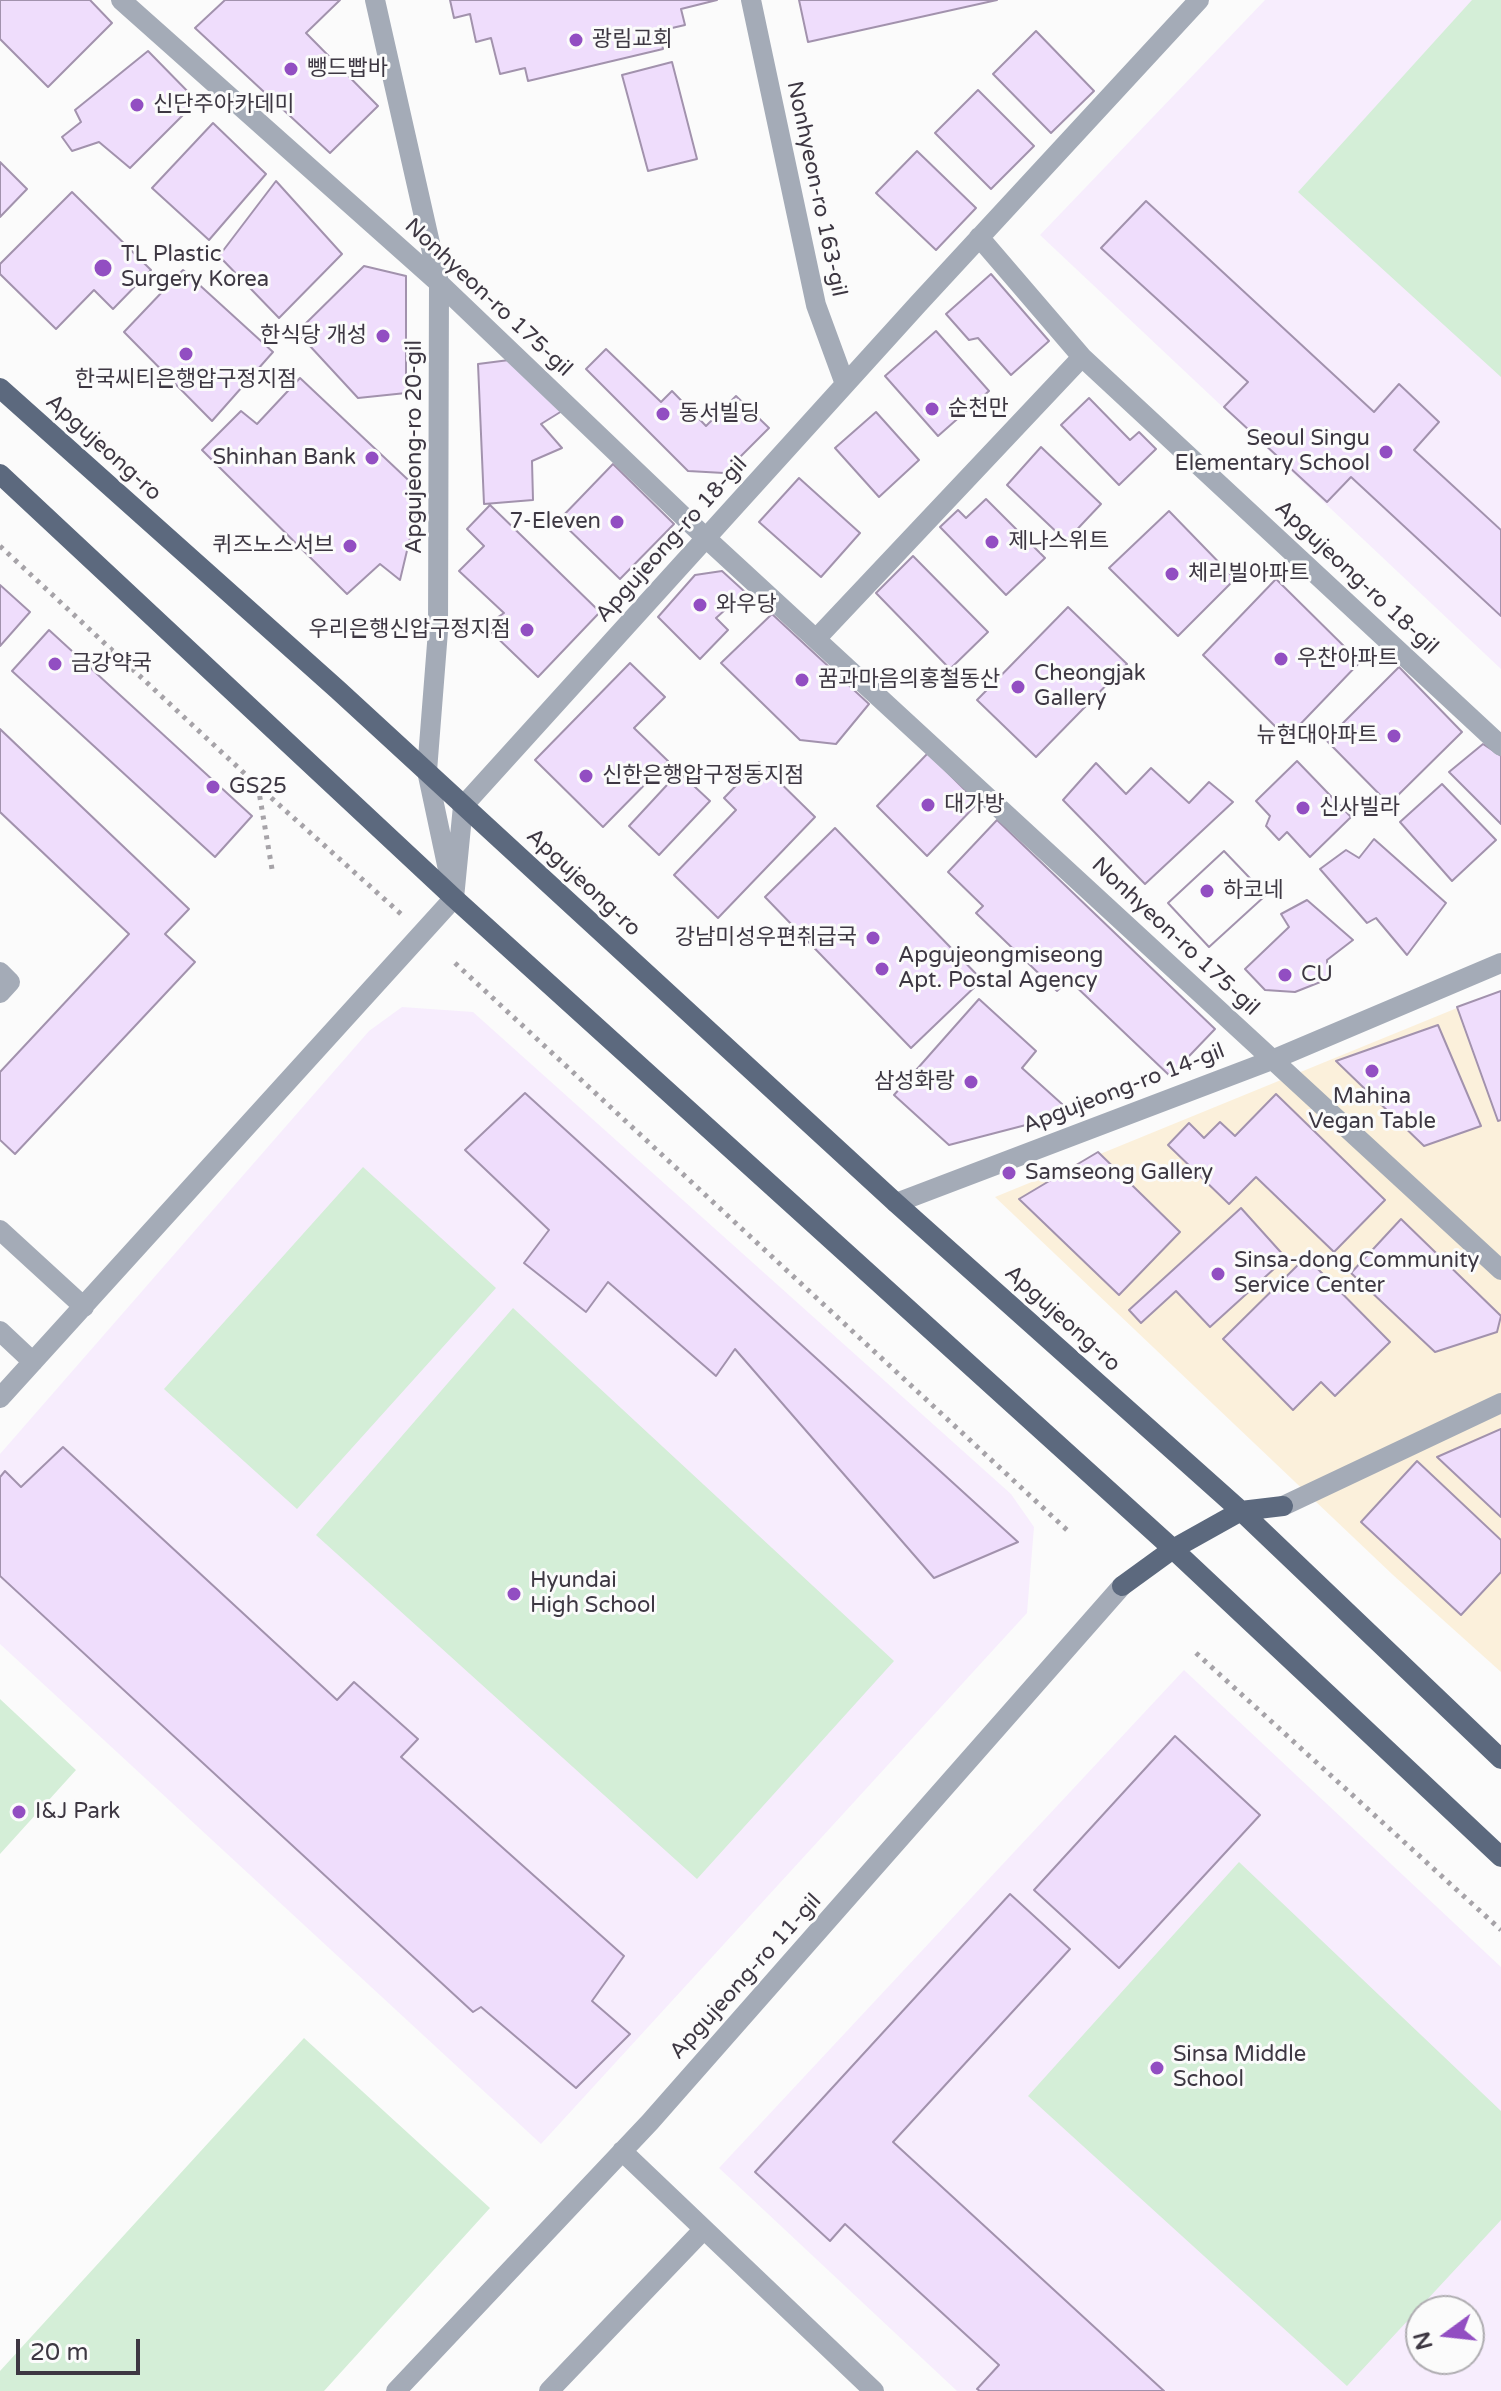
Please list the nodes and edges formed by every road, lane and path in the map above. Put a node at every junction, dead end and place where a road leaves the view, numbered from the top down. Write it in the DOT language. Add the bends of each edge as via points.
graph roads {
  1 [pos="121,0"];
  2 [pos="375,0"];
  3 [pos="751,0"];
  4 [pos="1199,0"];
  5 [pos="979,237"];
  6 [pos="439,283"];
  7 [pos="1082,357"];
  8 [pos="845,384"];
  9 [pos="0,388"];
  10 [pos="0,474"];
  11 [pos="707,539"];
  12 [pos="0,546"];
  13 [pos="816,639"];
  14 [pos="1501,746"];
  15 [pos="427,771"];
  16 [pos="258,786"];
  17 [pos="463,806"];
  18 [pos="272,869"];
  19 [pos="454,898"];
  20 [pos="408,920"];
  21 [pos="455,963"];
  22 [pos="1501,963"];
  23 [pos="0,972"];
  24 [pos="0,993"];
  25 [pos="1272,1060"];
  26 [pos="896,1203"];
  27 [pos="0,1230"];
  28 [pos="1501,1270"];
  29 [pos="84,1307"];
  30 [pos="0,1331"];
  31 [pos="33,1362"];
  32 [pos="0,1398"];
  33 [pos="1501,1403"];
  34 [pos="1283,1506"];
  35 [pos="1241,1511"];
  36 [pos="1067,1530"];
  37 [pos="1173,1549"];
  38 [pos="1122,1586"];
  39 [pos="1196,1653"];
  40 [pos="1501,1759"];
  41 [pos="1501,1857"];
  42 [pos="1501,1930"];
  43 [pos="622,2151"];
  44 [pos="704,2229"];
  45 [pos="396,2391"];
  46 [pos="549,2391"];
  47 [pos="874,2391"];
  1 -- 6 [label="street, Nonhyeon-ro 175-gil"];
  2 -- 6 [label="street, Apgujeong-ro 20-gil"];
  3 -- 8 [label="street, Nonhyeon-ro 163-gil" via="816,305"];
  4 -- 5 [label="street, Apgujeong-ro 18-gil"];
  5 -- 7 [label="street, Apgujeong-ro 18-gil"];
  5 -- 8 [label="street, Apgujeong-ro 18-gil"];
  6 -- 11 [label="street, Nonhyeon-ro 175-gil"];
  6 -- 15 [label="street, Apgujeong-ro 20-gil" via="438,631"];
  7 -- 13 [label="street"];
  7 -- 14 [label="street, Apgujeong-ro 18-gil"];
  8 -- 11 [label="street, Apgujeong-ro 18-gil"];
  9 -- 15 [label="main road, Apgujeong-ro"];
  10 -- 19 [label="main road"];
  11 -- 13 [label="street, Nonhyeon-ro 175-gil"];
  11 -- 17 [label="street, Apgujeong-ro 18-gil"];
  12 -- 16 [label="path"];
  13 -- 25 [label="street, Nonhyeon-ro 175-gil"];
  15 -- 17 [label="main road, Apgujeong-ro"];
  15 -- 19 [label="street, Apgujeong-ro 20-gil"];
  16 -- 18 [label="path"];
  16 -- 20 [label="path"];
  17 -- 19 [label="street"];
  17 -- 26 [label="main road, Apgujeong-ro"];
  19 -- 29 [label="street"];
  19 -- 37 [label="main road"];
  21 -- 36 [label="path"];
  22 -- 25 [label="street, Apgujeong-ro 14-gil"];
  23 -- 24 [label="street" via="10,982"];
  25 -- 26 [label="street, Apgujeong-ro 14-gil"];
  25 -- 28 [label="street, Nonhyeon-ro 175-gil"];
  26 -- 35 [label="main road, Apgujeong-ro"];
  27 -- 29 [label="street"];
  29 -- 31 [label="street"];
  30 -- 31 [label="street"];
  31 -- 32 [label="street"];
  33 -- 34 [label="street"];
  34 -- 35 [label="main road"];
  35 -- 37 [label="main road"];
  35 -- 40 [label="main road, Apgujeong-ro"];
  37 -- 38 [label="main road"];
  37 -- 41 [label="main road"];
  38 -- 43 [label="street, Apgujeong-ro 11-gil"];
  39 -- 42 [label="path"];
  43 -- 44 [label="street"];
  43 -- 45 [label="street, Apgujeong-ro 11-gil"];
  44 -- 46 [label="street"];
  44 -- 47 [label="street"];
}
